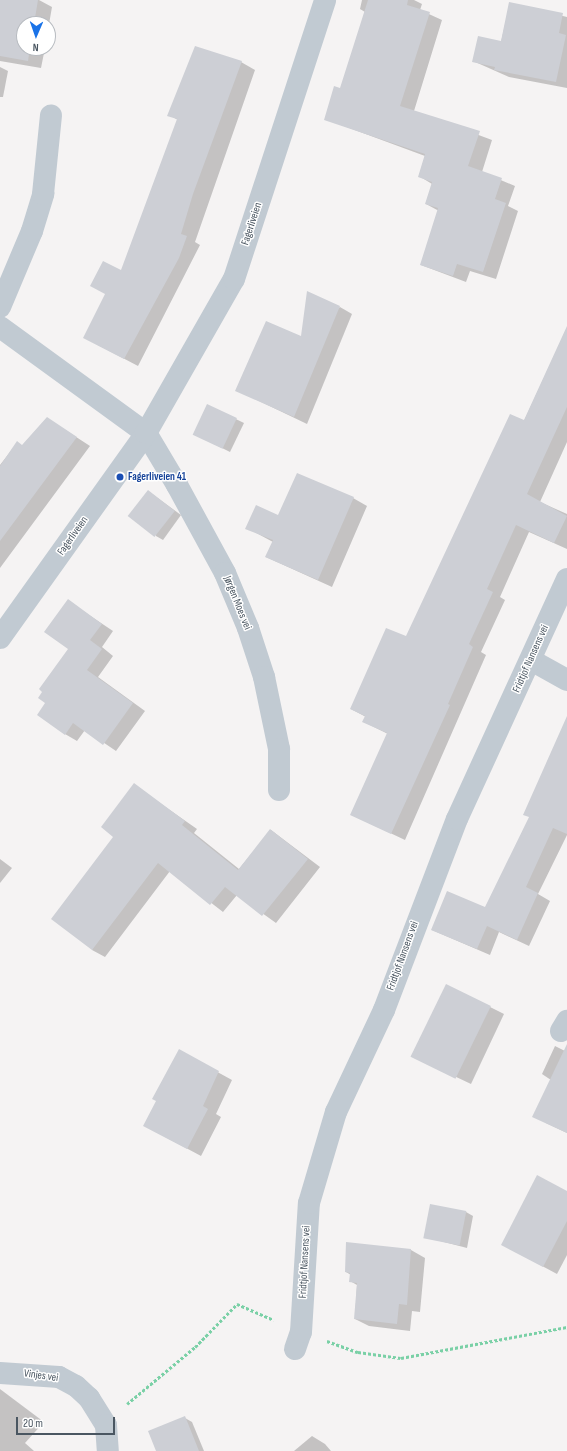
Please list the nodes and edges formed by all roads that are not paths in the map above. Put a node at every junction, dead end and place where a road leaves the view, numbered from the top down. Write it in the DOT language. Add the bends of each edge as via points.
graph roads {
  1 [pos="325,0"];
  2 [pos="51,115"];
  3 [pos="0,307"];
  4 [pos="0,327"];
  5 [pos="146,433"];
  6 [pos="567,579"];
  7 [pos="0,638"];
  8 [pos="531,660"];
  9 [pos="567,680"];
  10 [pos="279,790"];
  11 [pos="298,1340"];
  12 [pos="0,1373"];
  13 [pos="108,1451"];
  1 -- 5 [label="street, Fagerliveien" via="234,279"];
  2 -- 3 [label="street" via="43,194 32,231"];
  4 -- 5 [label="street"];
  5 -- 7 [label="street, Fagerliveien"];
  5 -- 10 [label="street, Jørgen Moes vei" via="225,573 248,628 264,677 280,749"];
  6 -- 8 [label="street, Fridtjof Nansens vei"];
  8 -- 9 [label="street"];
  8 -- 11 [label="street, Fridtjof Nansens vei" via="457,820 384,1010 336,1112 309,1203"];
  12 -- 13 [label="street, Vinjes vei" via="29,1373 71,1383 89,1398 106,1425"];
}
